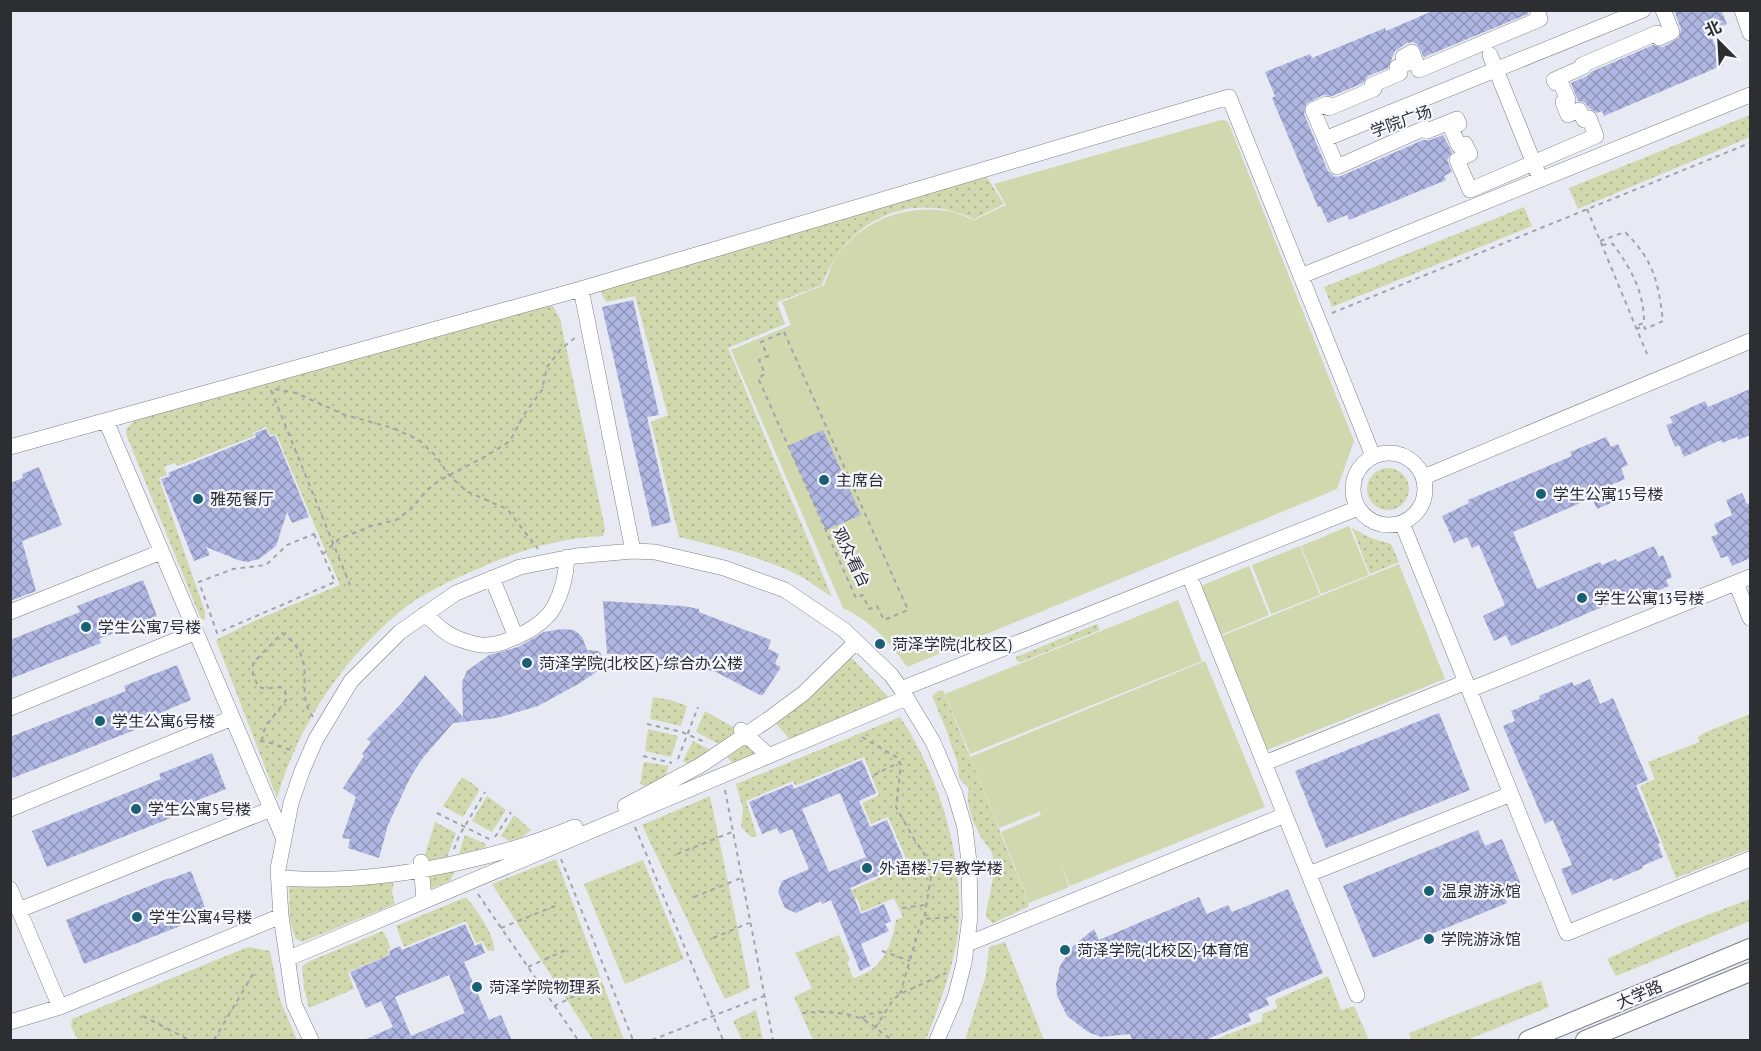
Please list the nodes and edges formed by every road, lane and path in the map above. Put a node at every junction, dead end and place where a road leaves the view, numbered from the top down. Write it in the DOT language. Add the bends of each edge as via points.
graph roads {
  1 [pos="1537,10"];
  2 [pos="1643,10"];
  3 [pos="1663,10"];
  4 [pos="1742,10"];
  5 [pos="1750,33"];
  6 [pos="1490,55"];
  7 [pos="1496,70"];
  8 [pos="1750,95"];
  9 [pos="1325,139"];
  10 [pos="1750,143"];
  11 [pos="1534,163"];
  12 [pos="1541,179"];
  13 [pos="1587,209"];
  14 [pos="1600,241"];
  15 [pos="1602,246"];
  16 [pos="1301,276"];
  17 [pos="580,289"];
  18 [pos="1318,318"];
  19 [pos="588,326"];
  20 [pos="1636,327"];
  21 [pos="781,333"];
  22 [pos="1750,341"];
  23 [pos="1647,354"];
  24 [pos="106,421"];
  25 [pos="10,447"];
  26 [pos="1373,456"];
  27 [pos="448,475"];
  28 [pos="1424,477"];
  29 [pos="1358,508"];
  30 [pos="1402,523"];
  31 [pos="333,544"];
  32 [pos="633,551"];
  33 [pos="161,552"];
  34 [pos="542,553"];
  35 [pos="323,554"];
  36 [pos="567,557"];
  37 [pos="1189,575"];
  38 [pos="492,578"];
  39 [pos="1743,580"];
  40 [pos="350,585"];
  41 [pos="10,612"];
  42 [pos="426,614"];
  43 [pos="1750,618"];
  44 [pos="196,632"];
  45 [pos="516,637"];
  46 [pos="856,642"];
  47 [pos="1468,686"];
  48 [pos="903,694"];
  49 [pos="698,707"];
  50 [pos="10,708"];
  51 [pos="232,718"];
  52 [pos="647,724"];
  53 [pos="322,729"];
  54 [pos="744,732"];
  55 [pos="687,734"];
  56 [pos="862,737"];
  57 [pos="262,741"];
  58 [pos="242,742"];
  59 [pos="309,753"];
  60 [pos="720,753"];
  61 [pos="643,756"];
  62 [pos="769,756"];
  63 [pos="900,762"];
  64 [pos="1264,763"];
  65 [pos="874,775"];
  66 [pos="722,776"];
  67 [pos="484,792"];
  68 [pos="1511,794"];
  69 [pos="10,809"];
  70 [pos="271,809"];
  71 [pos="511,812"];
  72 [pos="437,813"];
  73 [pos="630,814"];
  74 [pos="1285,815"];
  75 [pos="464,826"];
  76 [pos="733,832"];
  77 [pos="284,839"];
  78 [pos="555,846"];
  79 [pos="491,847"];
  80 [pos="677,854"];
  81 [pos="1750,859"];
  82 [pos="450,863"];
  83 [pos="421,866"];
  84 [pos="1309,874"];
  85 [pos="279,878"];
  86 [pos="741,878"];
  87 [pos="470,882"];
  88 [pos="10,889"];
  89 [pos="694,897"];
  90 [pos="424,901"];
  91 [pos="925,905"];
  92 [pos="555,906"];
  93 [pos="902,908"];
  94 [pos="19,910"];
  95 [pos="281,916"];
  96 [pos="970,917"];
  97 [pos="924,919"];
  98 [pos="750,923"];
  99 [pos="501,928"];
  100 [pos="713,938"];
  101 [pos="967,944"];
  102 [pos="1750,948"];
  103 [pos="568,950"];
  104 [pos="882,951"];
  105 [pos="287,958"];
  106 [pos="910,961"];
  107 [pos="964,966"];
  108 [pos="528,967"];
  109 [pos="1750,972"];
  110 [pos="253,974"];
  111 [pos="587,990"];
  112 [pos="900,994"];
  113 [pos="1357,995"];
  114 [pos="764,996"];
  115 [pos="554,1006"];
  116 [pos="60,1007"];
  117 [pos="886,1012"];
  118 [pos="801,1013"];
  119 [pos="143,1016"];
  120 [pos="713,1016"];
  121 [pos="862,1020"];
  122 [pos="10,1022"];
  123 [pos="875,1028"];
  124 [pos="189,1041"];
  125 [pos="214,1041"];
  126 [pos="311,1041"];
  127 [pos="578,1041"];
  128 [pos="633,1041"];
  129 [pos="652,1041"];
  130 [pos="723,1041"];
  131 [pos="772,1041"];
  132 [pos="894,1041"];
  133 [pos="937,1041"];
  134 [pos="1528,1041"];
  135 [pos="1585,1041"];
  1 -- 9 [label="street, 学院广场" via="1540,19 1419,70 1412,52 1402,57 1406,64 1397,67 1400,73 1372,85 1374,89 1329,108 1327,104 1313,110"];
  2 -- 7 [label="street"];
  3 -- 11 [label="street, 学院广场" via="1672,32 1659,38 1657,33 1554,80 1560,81 1568,100 1563,102 1568,115 1579,110 1584,120 1589,118 1596,136"];
  4 -- 5 [label="street"];
  6 -- 7 [label="street"];
  7 -- 9 [label="street"];
  7 -- 11 [label="street"];
  8 -- 12 [label="street"];
  9 -- 11 [label="street, 学院广场" via="1337,167 1425,128 1427,131 1457,119 1459,124 1451,128 1459,147 1466,144 1470,154 1457,160 1470,190"];
  10 -- 13 [label="path"];
  11 -- 12 [label="street"];
  12 -- 16 [label="street"];
  13 -- 14 [label="path"];
  13 -- 18 [label="path"];
  14 -- 15 [label="path"];
  14 -- 20 [label="path" via="1625,232 1654,272 1663,321 1645,329"];
  15 -- 20 [label="path"];
  15 -- 20 [label="path" via="1613,244 1638,283 1644,323"];
  16 -- 17 [label="street" via="1229,98"];
  16 -- 18 [label="street"];
  17 -- 19 [label="street"];
  17 -- 24 [label="street"];
  18 -- 26 [label="street"];
  19 -- 27 [label="path" via="547,367 542,390 510,441"];
  19 -- 32 [label="street"];
  20 -- 23 [label="path"];
  21 -- 21 [label="path, 观众看台" via="761,342 768,356 759,360 765,374 758,378 856,598 863,595 869,609 877,606 884,620 908,610"];
  22 -- 28 [label="street"];
  24 -- 25 [label="street"];
  24 -- 33 [label="street"];
  26 -- 28 [label="street" via="1403,456 1418,466"];
  26 -- 29 [label="street" via="1361,465 1354,479 1353,494"];
  27 -- 31 [label="path" via="396,520 371,526"];
  27 -- 31 [label="path" via="419,440 393,428 345,416 296,393 270,388"];
  27 -- 34 [label="path" via="466,491 507,509"];
  28 -- 30 [label="street" via="1426,492 1421,507"];
  29 -- 30 [label="street" via="1368,519 1382,525"];
  29 -- 37 [label="street"];
  30 -- 47 [label="street"];
  31 -- 35 [label="path"];
  31 -- 40 [label="path"];
  32 -- 36 [label="street"];
  32 -- 46 [label="street" via="655,552 724,568 785,590"];
  33 -- 41 [label="street"];
  33 -- 44 [label="street"];
  35 -- 35 [label="path" via="314,534 287,545 266,565 233,569 199,582 217,633 335,582"];
  36 -- 38 [label="street" via="520,567"];
  36 -- 45 [label="street" via="565,576 553,609 541,623"];
  37 -- 48 [label="street"];
  37 -- 64 [label="street"];
  38 -- 42 [label="street" via="456,593"];
  38 -- 45 [label="street"];
  39 -- 43 [label="street"];
  39 -- 47 [label="street"];
  42 -- 45 [label="street" via="448,634 485,646"];
  42 -- 53 [label="street" via="400,632 351,681"];
  44 -- 50 [label="street"];
  44 -- 51 [label="street"];
  46 -- 48 [label="street" via="891,675"];
  46 -- 54 [label="street" via="804,693"];
  47 -- 64 [label="street"];
  47 -- 68 [label="street"];
  48 -- 62 [label="street"];
  48 -- 96 [label="street" via="933,742 956,794 969,862"];
  49 -- 55 [label="path"];
  51 -- 58 [label="street"];
  51 -- 69 [label="street"];
  52 -- 55 [label="path"];
  53 -- 57 [label="path" via="309,712 301,655 282,633 254,663 253,676 258,687 268,690 279,686 284,688 287,698 262,731"];
  53 -- 59 [label="street"];
  54 -- 60 [label="street"];
  54 -- 62 [label="street"];
  55 -- 60 [label="path"];
  55 -- 61 [label="path" via="676,765"];
  56 -- 63 [label="path"];
  57 -- 58 [label="path"];
  57 -- 59 [label="path"];
  58 -- 70 [label="street"];
  59 -- 77 [label="street" via="291,803"];
  60 -- 79 [label="street" via="637,800 571,828 532,843"];
  62 -- 66 [label="street"];
  63 -- 65 [label="path"];
  63 -- 91 [label="path" via="896,807 932,871"];
  64 -- 74 [label="street"];
  66 -- 73 [label="street"];
  66 -- 76 [label="path"];
  67 -- 75 [label="path"];
  68 -- 81 [label="street" via="1567,933"];
  68 -- 84 [label="street"];
  70 -- 77 [label="street"];
  70 -- 94 [label="street"];
  71 -- 79 [label="path"];
  72 -- 75 [label="path"];
  73 -- 78 [label="street"];
  73 -- 120 [label="path"];
  74 -- 84 [label="street"];
  74 -- 101 [label="street"];
  75 -- 79 [label="path"];
  75 -- 82 [label="path"];
  76 -- 80 [label="path"];
  76 -- 86 [label="path"];
  77 -- 85 [label="street"];
  78 -- 87 [label="street"];
  78 -- 128 [label="path"];
  79 -- 82 [label="street"];
  82 -- 83 [label="street"];
  83 -- 85 [label="street" via="387,875"];
  83 -- 90 [label="street"];
  84 -- 113 [label="street"];
  85 -- 95 [label="street"];
  86 -- 89 [label="path"];
  86 -- 98 [label="path"];
  87 -- 90 [label="street"];
  87 -- 99 [label="path"];
  88 -- 94 [label="street"];
  90 -- 105 [label="street"];
  91 -- 93 [label="path"];
  91 -- 97 [label="path"];
  92 -- 99 [label="path"];
  94 -- 116 [label="street"];
  95 -- 105 [label="street"];
  95 -- 116 [label="street"];
  96 -- 97 [label="path"];
  96 -- 101 [label="street"];
  97 -- 106 [label="path"];
  98 -- 100 [label="path"];
  98 -- 114 [label="path"];
  99 -- 108 [label="path"];
  101 -- 107 [label="street"];
  102 -- 134 [label="main road, 大学路"];
  103 -- 108 [label="path"];
  104 -- 106 [label="path"];
  105 -- 126 [label="street" via="294,1004"];
  106 -- 112 [label="path"];
  107 -- 112 [label="path"];
  107 -- 133 [label="street"];
  108 -- 115 [label="path"];
  109 -- 135 [label="main road, 大学路"];
  110 -- 125 [label="path"];
  111 -- 115 [label="path"];
  112 -- 117 [label="path"];
  114 -- 120 [label="path"];
  114 -- 131 [label="path"];
  115 -- 127 [label="path"];
  116 -- 122 [label="street"];
  117 -- 121 [label="path" via="868,1014"];
  117 -- 123 [label="path"];
  118 -- 121 [label="path" via="833,1012"];
  119 -- 124 [label="path"];
  120 -- 129 [label="path"];
  120 -- 130 [label="path"];
  121 -- 123 [label="path"];
  123 -- 132 [label="path"];
}
